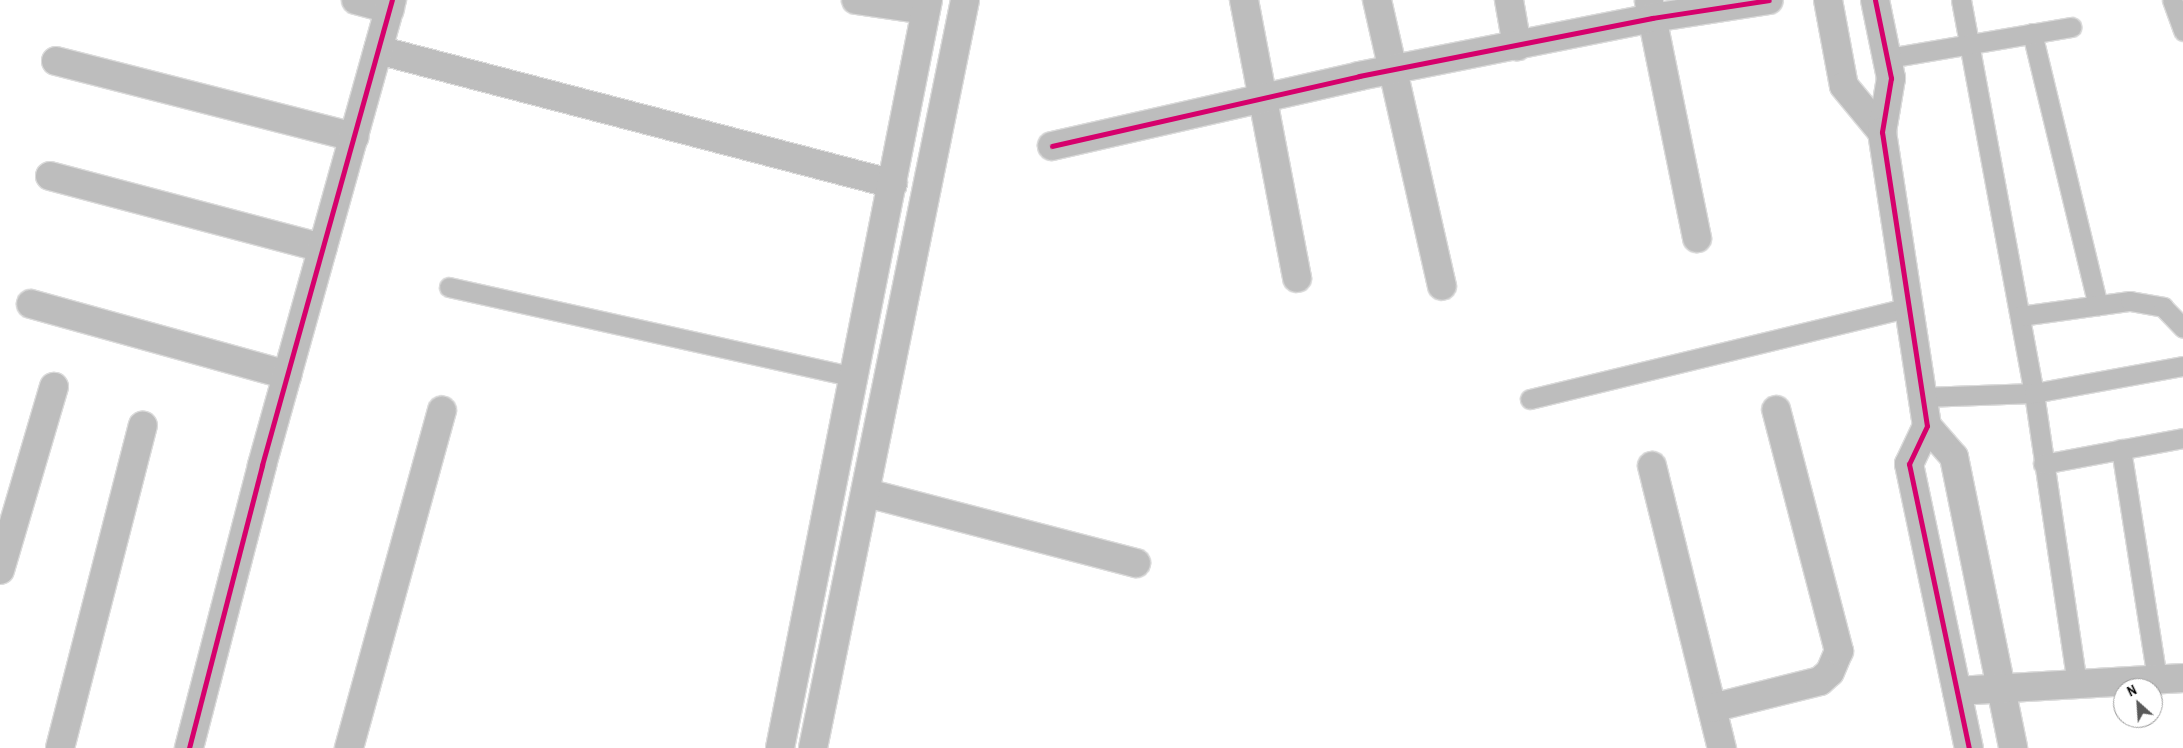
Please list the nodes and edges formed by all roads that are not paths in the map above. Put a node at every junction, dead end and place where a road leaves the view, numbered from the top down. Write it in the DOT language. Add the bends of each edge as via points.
graph roads {
  1 [pos="356,0"];
  2 [pos="856,0"];
  3 [pos="965,0"];
  4 [pos="1244,0"];
  5 [pos="1377,0"];
  6 [pos="1508,0"];
  7 [pos="1769,0"];
  8 [pos="1828,0"];
  9 [pos="1875,0"];
  10 [pos="1961,0"];
  11 [pos="2172,0"];
  12 [pos="391,4"];
  13 [pos="926,5"];
  14 [pos="1651,9"];
  15 [pos="2071,27"];
  16 [pos="2183,31"];
  17 [pos="2032,33"];
  18 [pos="1969,43"];
  19 [pos="1517,46"];
  20 [pos="378,50"];
  21 [pos="1888,58"];
  22 [pos="56,60"];
  23 [pos="1393,69"];
  24 [pos="1264,97"];
  25 [pos="1882,132"];
  26 [pos="354,137"];
  27 [pos="1052,146"];
  28 [pos="50,176"];
  29 [pos="893,184"];
  30 [pos="1697,238"];
  31 [pos="323,248"];
  32 [pos="1297,278"];
  33 [pos="449,286"];
  34 [pos="1442,286"];
  35 [pos="31,304"];
  36 [pos="2098,305"];
  37 [pos="1909,307"];
  38 [pos="2020,316"];
  39 [pos="2183,328"];
  40 [pos="2183,366"];
  41 [pos="287,375"];
  42 [pos="852,376"];
  43 [pos="54,387"];
  44 [pos="2034,393"];
  45 [pos="1923,397"];
  46 [pos="1530,399"];
  47 [pos="1776,410"];
  48 [pos="442,411"];
  49 [pos="143,425"];
  50 [pos="1927,426"];
  51 [pos="2183,438"];
  52 [pos="2121,448"];
  53 [pos="2043,464"];
  54 [pos="1652,466"];
  55 [pos="867,493"];
  56 [pos="1136,563"];
  57 [pos="0,570"];
  58 [pos="2170,678"];
  59 [pos="2076,684"];
  60 [pos="2000,690"];
  61 [pos="1957,691"];
  62 [pos="1712,708"];
  63 [pos="60,748"];
  64 [pos="189,748"];
  65 [pos="349,748"];
  66 [pos="780,748"];
  67 [pos="814,748"];
  68 [pos="1722,748"];
  69 [pos="1969,748"];
  70 [pos="2013,748"];
  1 -- 12 [label="street"];
  2 -- 13 [label="street"];
  3 -- 55 [label="street"];
  4 -- 24 [label="street"];
  5 -- 23 [label="street"];
  6 -- 19 [label="street"];
  7 -- 14 [label="street"];
  8 -- 25 [label="street" via="1844,86"];
  9 -- 21 [label="street"];
  10 -- 18 [label="lane"];
  11 -- 16 [label="lane"];
  12 -- 20 [label="street"];
  13 -- 29 [label="street"];
  14 -- 19 [label="street"];
  14 -- 30 [label="street"];
  15 -- 17 [label="lane"];
  17 -- 18 [label="lane"];
  17 -- 36 [label="lane"];
  18 -- 21 [label="lane"];
  18 -- 38 [label="lane"];
  19 -- 23 [label="street"];
  20 -- 26 [label="street"];
  20 -- 29 [label="street"];
  21 -- 25 [label="street" via="1892,78"];
  22 -- 26 [label="street"];
  23 -- 24 [label="street"];
  23 -- 34 [label="street"];
  24 -- 27 [label="street"];
  24 -- 32 [label="street"];
  25 -- 37 [label="street"];
  26 -- 31 [label="street"];
  28 -- 31 [label="street"];
  29 -- 42 [label="street"];
  31 -- 41 [label="street"];
  33 -- 42 [label="lane"];
  35 -- 41 [label="street"];
  36 -- 38 [label="lane"];
  36 -- 39 [label="lane" via="2150,303 2162,307"];
  37 -- 45 [label="street"];
  37 -- 46 [label="lane"];
  38 -- 44 [label="lane"];
  40 -- 44 [label="lane"];
  41 -- 64 [label="street"];
  42 -- 66 [label="street"];
  43 -- 57 [label="street"];
  44 -- 45 [label="lane"];
  44 -- 53 [label="lane"];
  45 -- 50 [label="street"];
  47 -- 62 [label="street" via="1839,651 1830,672 1820,681"];
  48 -- 65 [label="street"];
  49 -- 63 [label="street"];
  50 -- 60 [label="street" via="1954,457"];
  50 -- 61 [label="street" via="1909,464"];
  51 -- 52 [label="lane"];
  52 -- 53 [label="lane"];
  52 -- 58 [label="lane"];
  53 -- 59 [label="lane"];
  54 -- 62 [label="street"];
  55 -- 56 [label="street"];
  55 -- 67 [label="street"];
  58 -- 59 [label="street"];
  59 -- 60 [label="street"];
  60 -- 61 [label="street"];
  60 -- 70 [label="street"];
  61 -- 69 [label="street"];
  62 -- 68 [label="street"];
}
